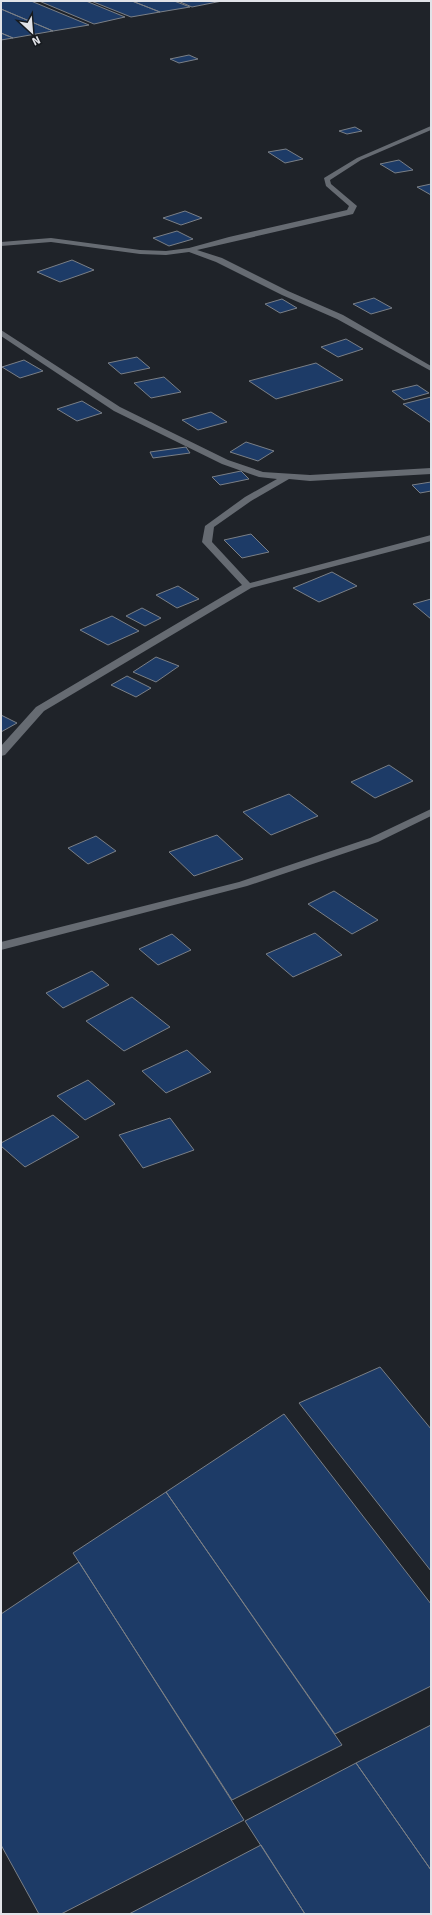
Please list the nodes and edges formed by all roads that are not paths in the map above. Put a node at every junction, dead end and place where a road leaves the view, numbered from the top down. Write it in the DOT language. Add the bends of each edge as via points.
graph roads {
  1 [pos="431,128"];
  2 [pos="1,244"];
  3 [pos="189,250"];
  4 [pos="1,332"];
  5 [pos="431,370"];
  6 [pos="431,471"];
  7 [pos="285,478"];
  8 [pos="431,538"];
  9 [pos="248,586"];
  10 [pos="1,753"];
  11 [pos="431,812"];
  12 [pos="4,943"];
  1 -- 3 [label="street" via="359,159 326,179 328,185 353,206 350,212"];
  2 -- 3 [label="street" via="51,240 140,252 166,253"];
  3 -- 5 [label="street" via="219,260 285,294 340,317"];
  4 -- 7 [label="street" via="117,409 225,462 262,475"];
  6 -- 7 [label="street"];
  7 -- 9 [label="street" via="248,499 210,526 207,542"];
  8 -- 9 [label="street"];
  9 -- 10 [label="street" via="40,709"];
  11 -- 12 [label="street" via="374,840 243,884"];
}
